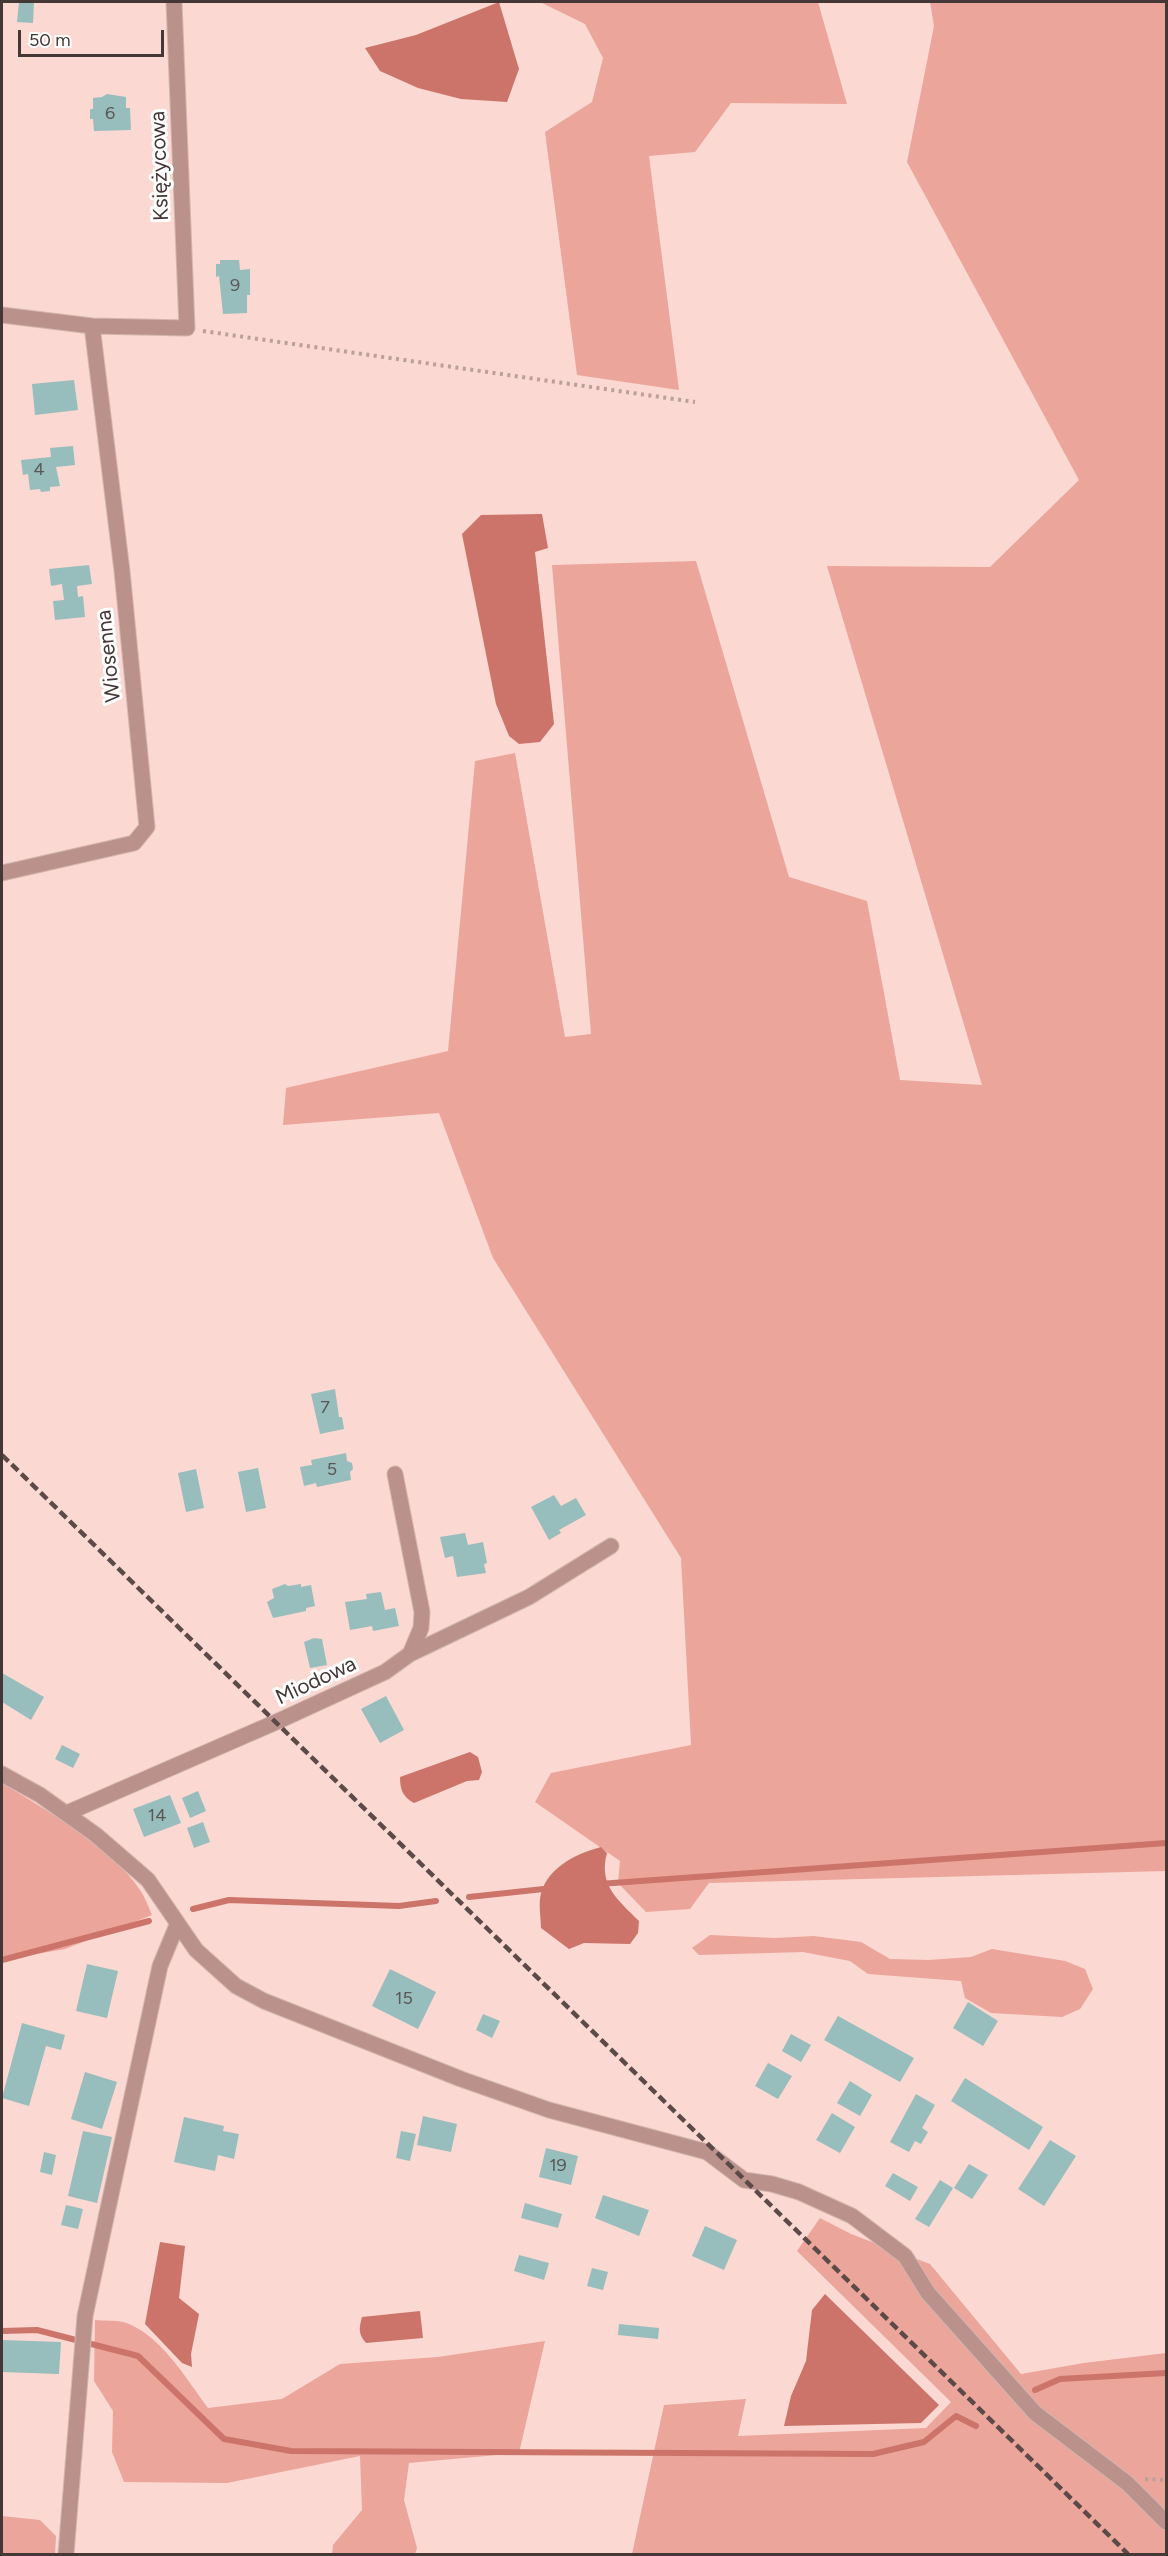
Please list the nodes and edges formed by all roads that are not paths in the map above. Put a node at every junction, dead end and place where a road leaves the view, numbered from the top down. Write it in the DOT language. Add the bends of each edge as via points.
graph roads {
  1 [pos="174,2"];
  2 [pos="2,315"];
  3 [pos="92,326"];
  4 [pos="2,873"];
  5 [pos="395,1474"];
  6 [pos="611,1546"];
  7 [pos="410,1653"];
  8 [pos="2,1774"];
  9 [pos="66,1813"];
  10 [pos="177,1925"];
  11 [pos="1167,2522"];
  12 [pos="66,2554"];
  1 -- 3 [label="street, Księżycowa" via="187,328"];
  2 -- 3 [label="street"];
  3 -- 4 [label="street, Wiosenna" via="122,571 147,827 134,843"];
  5 -- 7 [label="street" via="422,1612 421,1628"];
  6 -- 7 [label="street, Miodowa" via="529,1597"];
  7 -- 9 [label="street, Miodowa" via="385,1672 355,1686"];
  8 -- 9 [label="street"];
  9 -- 10 [label="street" via="148,1880"];
  10 -- 11 [label="street" via="196,1950 236,1986 264,2001 549,2110 707,2152 744,2180 800,2192 852,2216 905,2256 928,2293 1035,2413 1127,2483"];
  10 -- 12 [label="street" via="160,1966 86,2316"];
}
